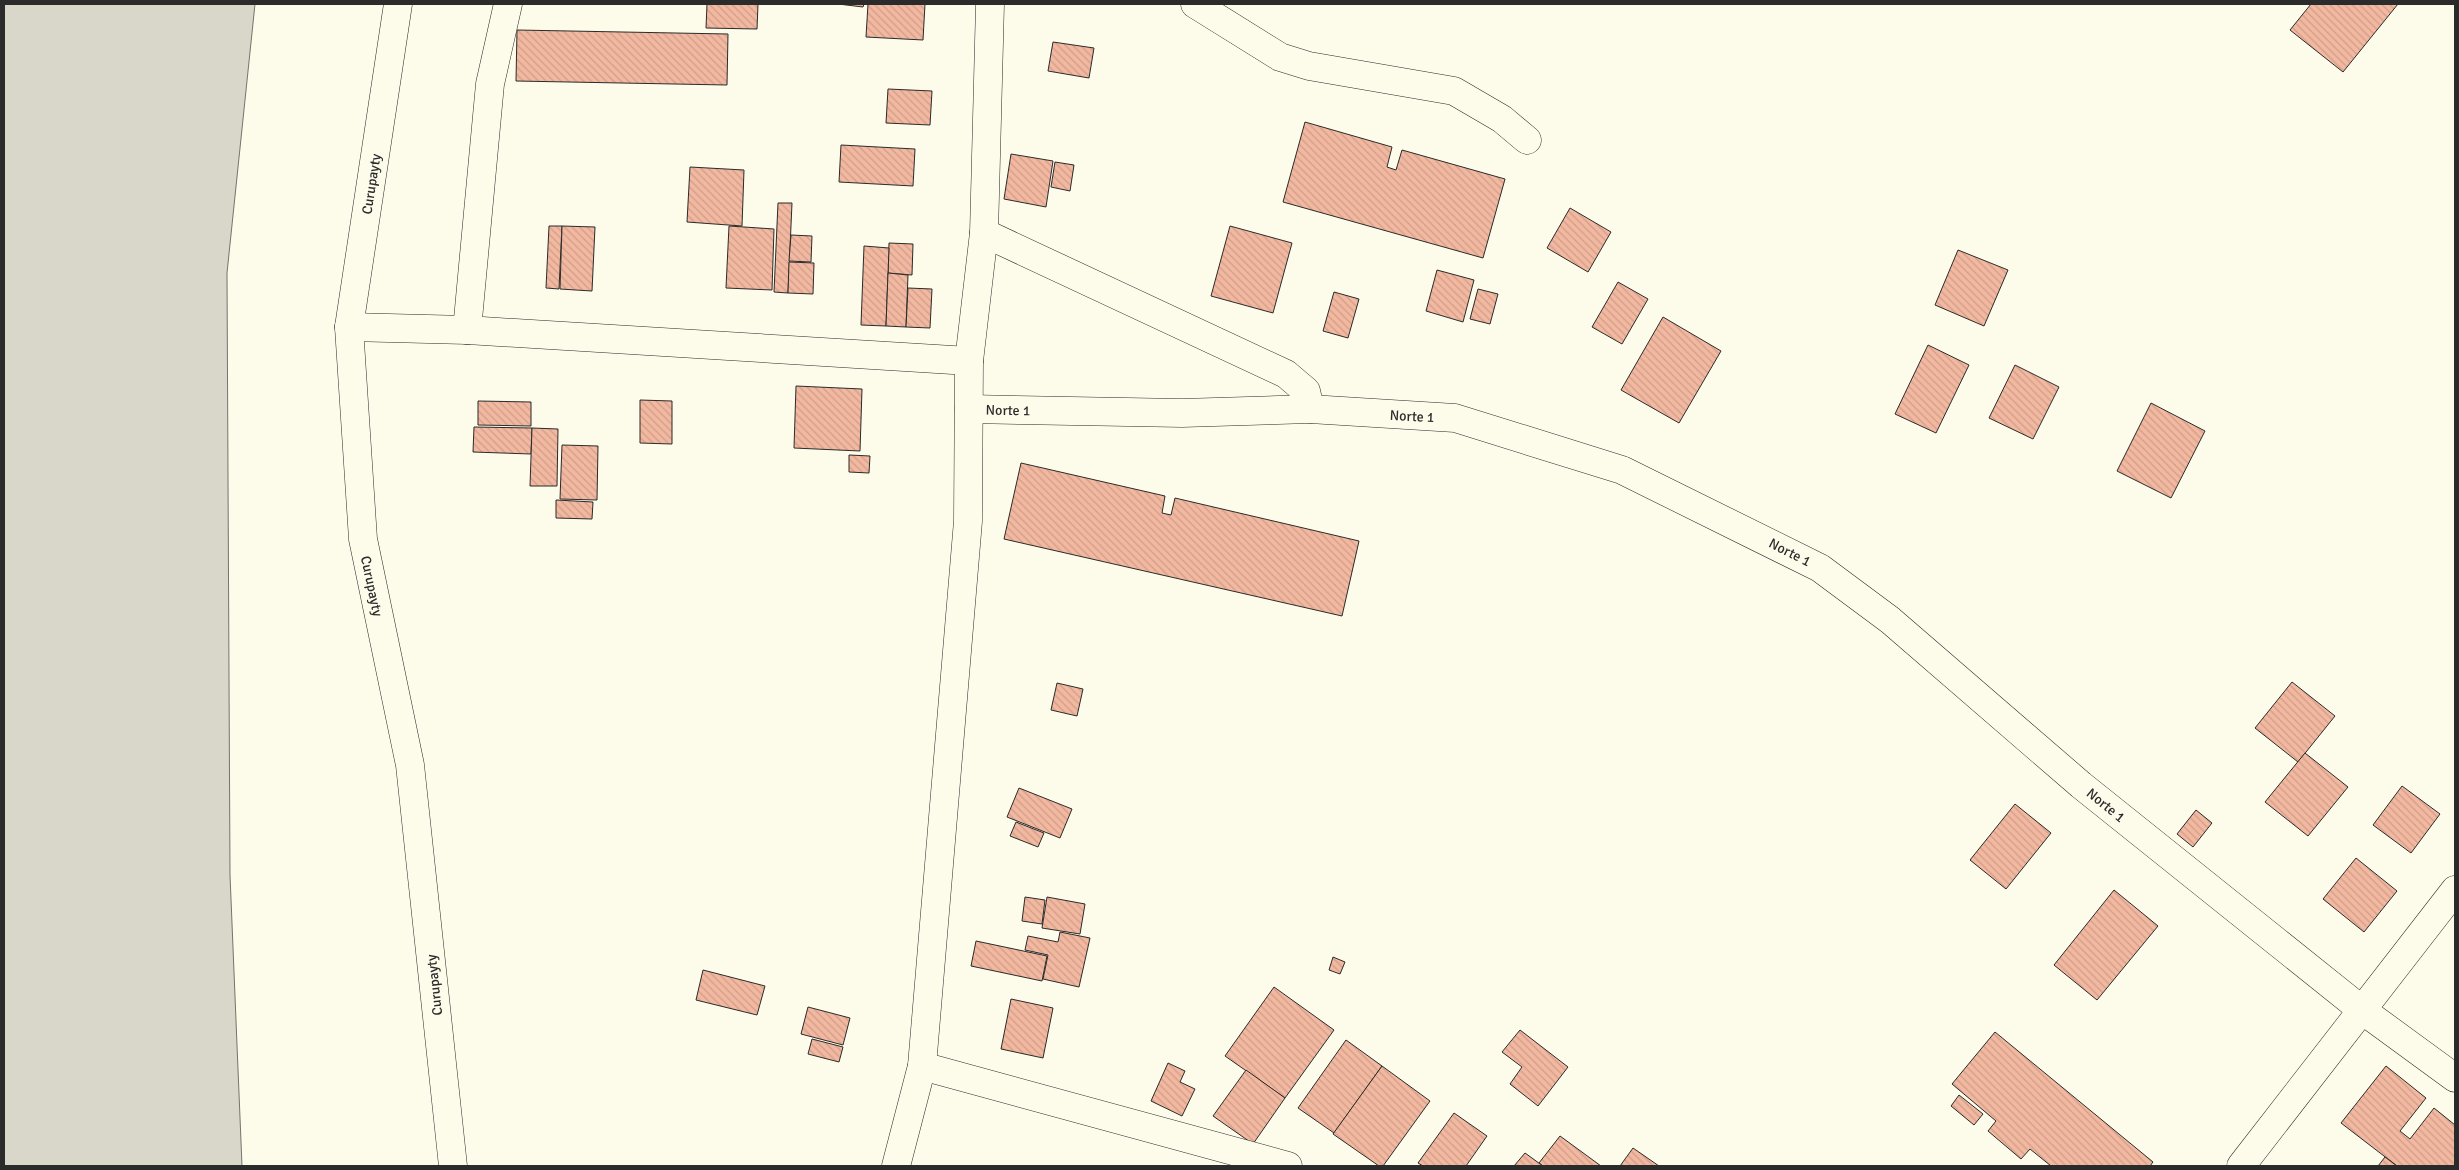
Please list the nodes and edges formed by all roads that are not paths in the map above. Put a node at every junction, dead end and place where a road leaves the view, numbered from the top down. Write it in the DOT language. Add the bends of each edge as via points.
graph roads {
  1 [pos="398,4"];
  2 [pos="508,4"];
  3 [pos="990,4"];
  4 [pos="1195,4"];
  5 [pos="1526,140"];
  6 [pos="984,233"];
  7 [pos="349,327"];
  8 [pos="467,330"];
  9 [pos="970,361"];
  10 [pos="969,409"];
  11 [pos="1310,410"];
  12 [pos="2455,890"];
  13 [pos="2362,1010"];
  14 [pos="922,1066"];
  15 [pos="2455,1078"];
  16 [pos="453,1166"];
  17 [pos="896,1166"];
  18 [pos="1288,1166"];
  19 [pos="2241,1166"];
  1 -- 7 [label="street, Curupayty"];
  2 -- 8 [label="street" via="490,84"];
  3 -- 6 [label="street"];
  4 -- 5 [label="street" via="1280,57 1309,66 1454,91 1502,119"];
  6 -- 9 [label="street"];
  6 -- 11 [label="street" via="1286,374 1306,391"];
  7 -- 8 [label="street"];
  7 -- 16 [label="street, Curupayty" via="363,539 410,764"];
  8 -- 9 [label="street"];
  9 -- 10 [label="street"];
  10 -- 11 [label="street, Norte 1" via="1182,414"];
  10 -- 14 [label="street" via="968,521"];
  11 -- 13 [label="street, Norte 1" via="1456,418 1622,470 1820,568 1890,620 2081,785"];
  12 -- 13 [label="street"];
  13 -- 15 [label="street, Norte 1"];
  13 -- 19 [label="street"];
  14 -- 17 [label="street"];
  14 -- 18 [label="street"];
}
